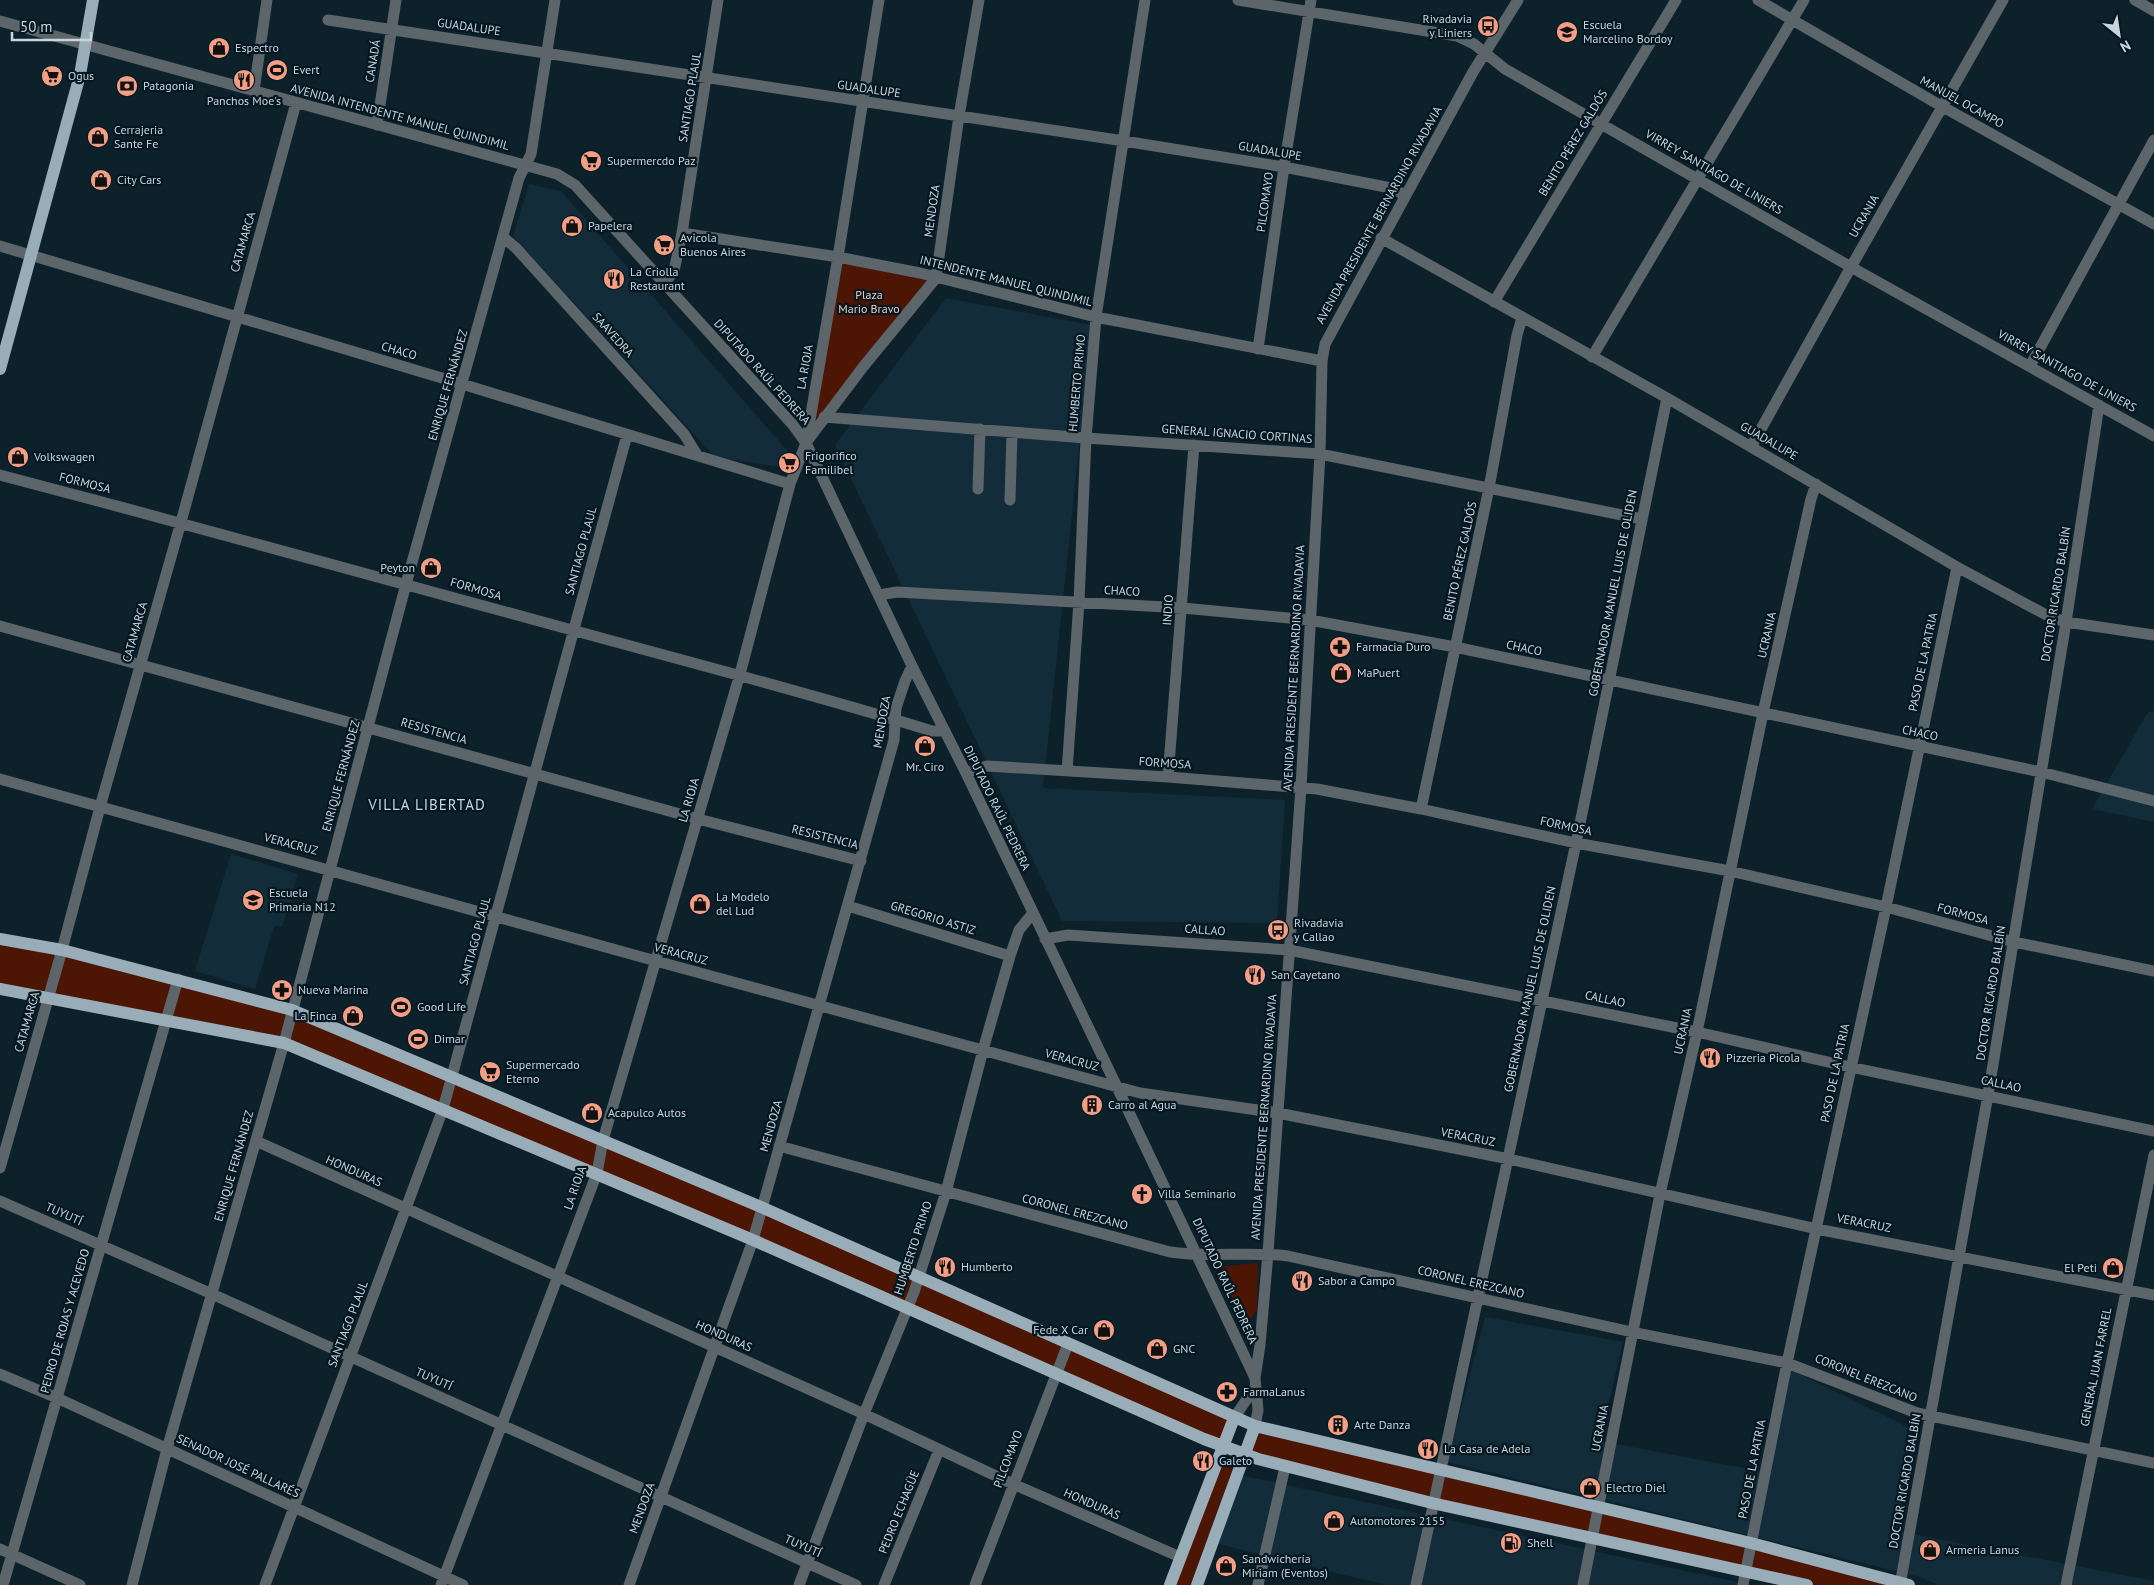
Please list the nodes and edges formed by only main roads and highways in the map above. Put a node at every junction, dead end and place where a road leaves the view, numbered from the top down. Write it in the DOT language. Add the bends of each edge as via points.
graph roads {
  1 [pos="93,0"];
  2 [pos="0,369"];
  3 [pos="0,939"];
  4 [pos="0,988"];
  5 [pos="1234,1418"];
  6 [pos="1255,1426"];
  7 [pos="1223,1447"];
  8 [pos="1245,1455"];
  9 [pos="1903,1584"];
  10 [pos="1170,1585"];
  11 [pos="1197,1585"];
  12 [pos="1807,1585"];
  1 -- 2 [label="main road" via="87,44"];
  3 -- 5 [label="main road" via="62,950 292,1010 761,1207"];
  4 -- 7 [label="main road" via="284,1042 753,1240"];
  5 -- 6 [label="main road"];
  5 -- 7 [label="main road, AVENIDA PRESIDENTE BERNARDINO RIVADAVIA"];
  6 -- 8 [label="main road, AVENIDA PRESIDENTE BERNARDINO RIVADAVIA"];
  6 -- 9 [label="main road" via="1751,1543"];
  7 -- 8 [label="main road"];
  7 -- 10 [label="main road, AVENIDA PRESIDENTE BERNARDINO RIVADAVIA"];
  8 -- 11 [label="main road, AVENIDA PRESIDENTE BERNARDINO RIVADAVIA"];
  8 -- 12 [label="main road" via="1432,1503"];
}
